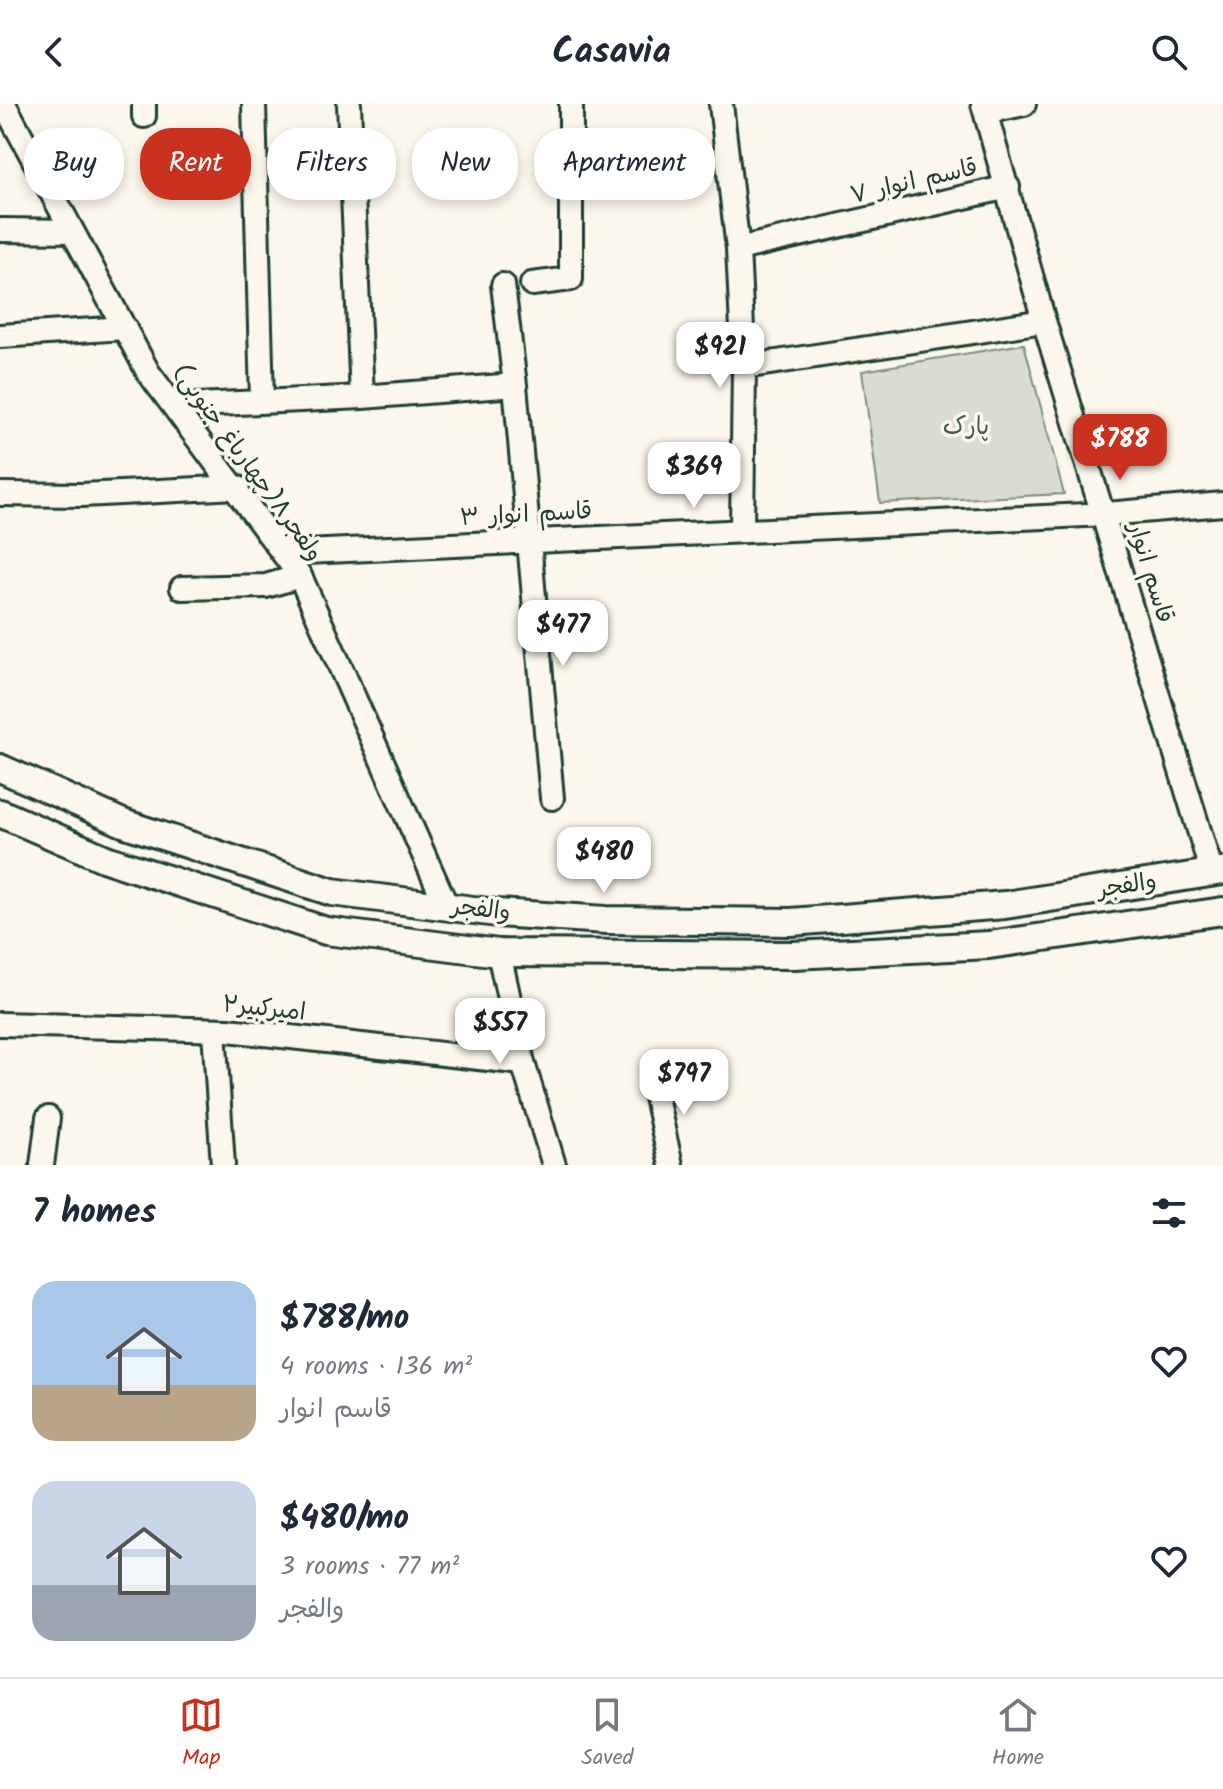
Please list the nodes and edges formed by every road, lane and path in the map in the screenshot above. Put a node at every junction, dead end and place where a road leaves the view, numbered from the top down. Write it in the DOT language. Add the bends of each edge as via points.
graph roads {
  1 [pos="4,104"];
  2 [pos="254,104"];
  3 [pos="349,104"];
  4 [pos="571,104"];
  5 [pos="722,104"];
  6 [pos="1024,104"];
  7 [pos="984,108"];
  8 [pos="1008,187"];
  9 [pos="0,230"];
  10 [pos="72,231"];
  11 [pos="738,249"];
  12 [pos="532,284"];
  13 [pos="503,285"];
  14 [pos="1044,321"];
  15 [pos="125,328"];
  16 [pos="0,336"];
  17 [pos="744,367"];
  18 [pos="515,385"];
  19 [pos="362,397"];
  20 [pos="262,401"];
  21 [pos="176,406"];
  22 [pos="237,487"];
  23 [pos="0,494"];
  24 [pos="1223,504"];
  25 [pos="1106,514"];
  26 [pos="742,530"];
  27 [pos="528,541"];
  28 [pos="285,553"];
  29 [pos="300,576"];
  30 [pos="182,588"];
  31 [pos="0,768"];
  32 [pos="32,782"];
  33 [pos="552,798"];
  34 [pos="10,818"];
  35 [pos="123,823"];
  36 [pos="106,859"];
  37 [pos="1218,872"];
  38 [pos="447,907"];
  39 [pos="1223,911"];
  40 [pos="499,953"];
  41 [pos="0,1024"];
  42 [pos="214,1030"];
  43 [pos="523,1063"];
  44 [pos="652,1079"];
  45 [pos="48,1118"];
  46 [pos="42,1165"];
  47 [pos="223,1165"];
  48 [pos="554,1165"];
  49 [pos="671,1165"];
  1 -- 10 [label="street, ولفجر۸(چهارباغ جنوبی)"];
  2 -- 20 [label="street"];
  3 -- 19 [label="street"];
  4 -- 12 [label="street" via="571,279"];
  5 -- 11 [label="street"];
  6 -- 7 [label="street"];
  7 -- 8 [label="street, قاسم انوار"];
  8 -- 11 [label="street, قاسم انوار ۷"];
  8 -- 14 [label="street, قاسم انوار"];
  9 -- 10 [label="street"];
  10 -- 15 [label="street, ولفجر۸(چهارباغ جنوبی)"];
  11 -- 17 [label="street"];
  13 -- 18 [label="street"];
  14 -- 17 [label="street"];
  14 -- 25 [label="street, قاسم انوار"];
  15 -- 16 [label="street"];
  15 -- 21 [label="street, ولفجر۸(چهارباغ جنوبی)" via="148,372"];
  17 -- 26 [label="street"];
  18 -- 19 [label="street"];
  18 -- 27 [label="street"];
  19 -- 20 [label="street"];
  20 -- 21 [label="street"];
  21 -- 22 [label="street, ولفجر۸(چهارباغ جنوبی)"];
  22 -- 23 [label="street"];
  22 -- 28 [label="street, ولفجر۸(چهارباغ جنوبی)"];
  24 -- 25 [label="street, قاسم انوار ۳"];
  25 -- 26 [label="street, قاسم انوار ۳"];
  25 -- 37 [label="street, قاسم انوار"];
  26 -- 27 [label="street, قاسم انوار ۳"];
  27 -- 28 [label="street, قاسم انوار ۳"];
  27 -- 33 [label="street"];
  28 -- 29 [label="street, ولفجر۸(چهارباغ جنوبی)"];
  29 -- 30 [label="street" via="266,586"];
  29 -- 38 [label="street, ولفجر۸(چهارباغ جنوبی)"];
  31 -- 32 [label="main road, والفجر"];
  32 -- 34 [label="main road" via="34,804"];
  32 -- 35 [label="main road, والفجر"];
  34 -- 36 [label="main road, والفجر"];
  35 -- 36 [label="main road" via="105,836"];
  35 -- 38 [label="main road, والفجر" via="332,892"];
  36 -- 40 [label="main road, والفجر" via="326,931"];
  37 -- 38 [label="main road, والفجر" via="1005,905 791,922 606,920"];
  39 -- 40 [label="main road, والفجر" via="989,945 794,955"];
  40 -- 43 [label="street"];
  41 -- 42 [label="street, امیرکبیر۲"];
  42 -- 43 [label="street, امیرکبیر۲"];
  42 -- 47 [label="street"];
  43 -- 48 [label="street"];
  44 -- 49 [label="street"];
  45 -- 46 [label="street"];
}
